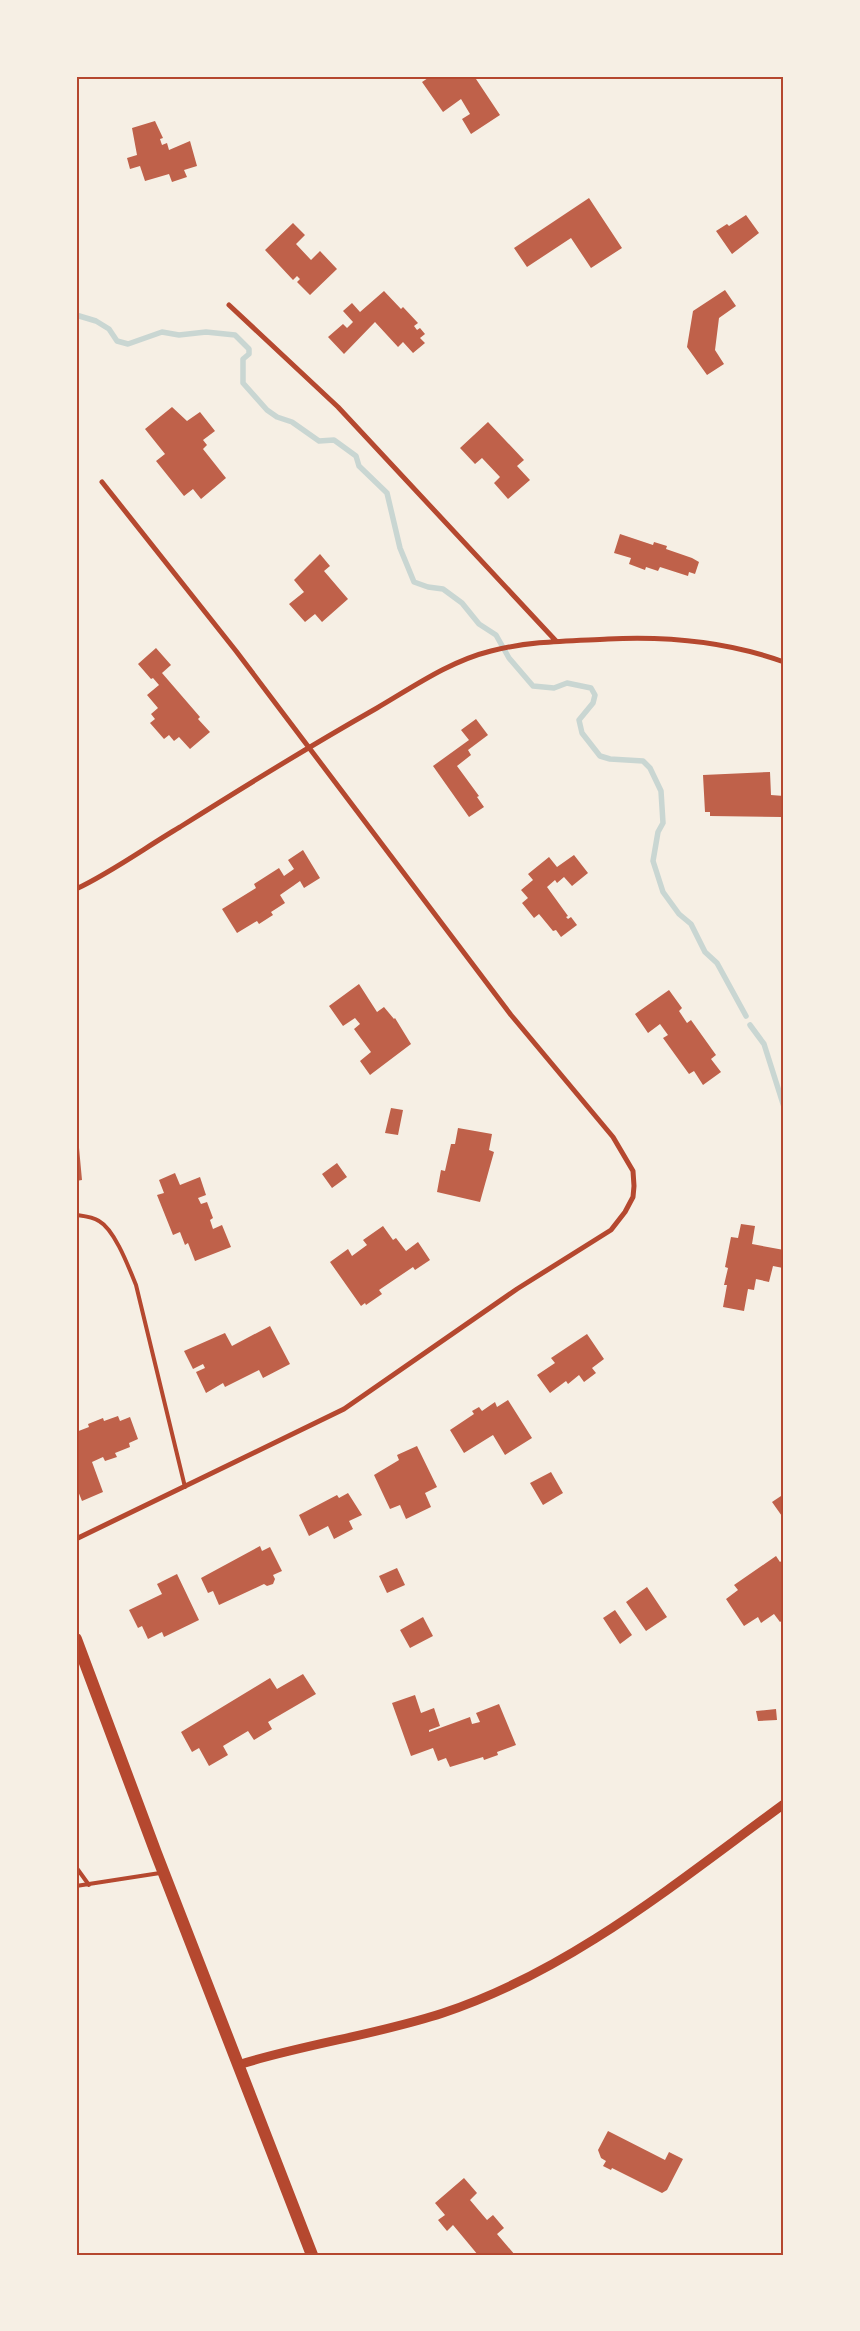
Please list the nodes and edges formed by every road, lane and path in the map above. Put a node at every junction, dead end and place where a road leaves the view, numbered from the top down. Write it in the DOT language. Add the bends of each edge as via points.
graph roads {
  1 [pos="229,305"];
  2 [pos="102,482"];
  3 [pos="556,641"];
  4 [pos="784,662"];
  5 [pos="309,747"];
  6 [pos="76,889"];
  7 [pos="77,1215"];
  8 [pos="185,1487"];
  9 [pos="76,1539"];
  10 [pos="76,1639"];
  11 [pos="784,1804"];
  12 [pos="76,1867"];
  13 [pos="164,1873"];
  14 [pos="89,1885"];
  15 [pos="76,1886"];
  16 [pos="238,2064"];
  17 [pos="312,2255"];
  1 -- 3 [label="street" via="338,407"];
  2 -- 5 [label="street"];
  3 -- 4 [label="street" via="644,637 692,640 719,643"];
  3 -- 5 [label="street" via="512,646 458,662"];
  5 -- 6 [label="street"];
  5 -- 8 [label="street" via="511,1014 613,1137 633,1171 633,1197 611,1230 517,1289 344,1409"];
  7 -- 8 [label="lane" via="97,1219 104,1224 128,1264 154,1352"];
  8 -- 9 [label="street"];
  10 -- 13 [label="main road"];
  11 -- 16 [label="street" via="620,1923 508,1987 443,2014"];
  12 -- 14 [label="lane"];
  13 -- 14 [label="lane"];
  13 -- 16 [label="main road"];
  14 -- 15 [label="lane"];
  16 -- 17 [label="main road"];
}
